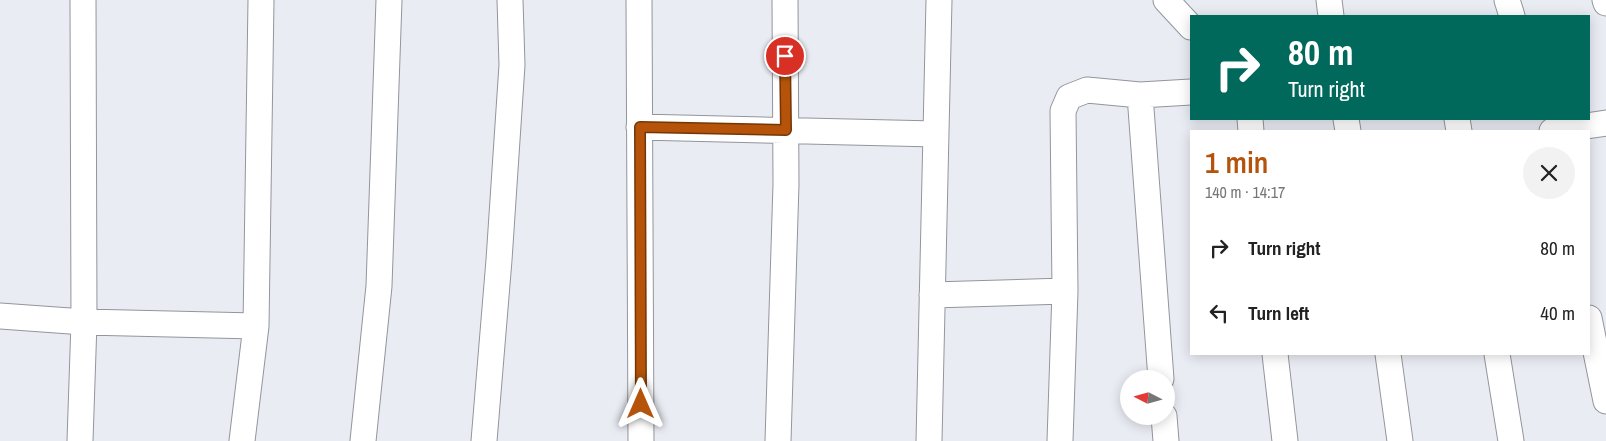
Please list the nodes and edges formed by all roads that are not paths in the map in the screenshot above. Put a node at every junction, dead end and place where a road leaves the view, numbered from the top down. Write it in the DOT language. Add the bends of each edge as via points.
graph roads {
  1 [pos="83,0"];
  2 [pos="261,0"];
  3 [pos="389,0"];
  4 [pos="510,0"];
  5 [pos="638,0"];
  6 [pos="785,0"];
  7 [pos="939,0"];
  8 [pos="1166,0"];
  9 [pos="1329,0"];
  10 [pos="1508,0"];
  11 [pos="1331,15"];
  12 [pos="1512,15"];
  13 [pos="1190,26"];
  14 [pos="1190,92"];
  15 [pos="1140,95"];
  16 [pos="1606,123"];
  17 [pos="640,127"];
  18 [pos="786,130"];
  19 [pos="1559,130"];
  20 [pos="936,134"];
  21 [pos="1065,291"];
  22 [pos="932,295"];
  23 [pos="0,316"];
  24 [pos="84,322"];
  25 [pos="1590,323"];
  26 [pos="256,326"];
  27 [pos="1276,355"];
  28 [pos="1388,355"];
  29 [pos="1496,355"];
  30 [pos="1161,370"];
  31 [pos="1606,401"];
  32 [pos="1165,425"];
  33 [pos="80,441"];
  34 [pos="242,441"];
  35 [pos="363,441"];
  36 [pos="484,441"];
  37 [pos="641,441"];
  38 [pos="778,441"];
  39 [pos="929,441"];
  40 [pos="1060,441"];
  41 [pos="1166,441"];
  42 [pos="1285,441"];
  43 [pos="1400,441"];
  44 [pos="1511,441"];
  1 -- 24 [label="street"];
  2 -- 26 [label="street"];
  3 -- 35 [label="street" via="379,286"];
  4 -- 36 [label="street" via="512,65"];
  5 -- 17 [label="street"];
  6 -- 18 [label="street"];
  7 -- 20 [label="street"];
  8 -- 13 [label="street"];
  9 -- 11 [label="street"];
  10 -- 12 [label="street"];
  14 -- 15 [label="street"];
  15 -- 21 [label="street" via="1087,90 1069,97 1063,111"];
  15 -- 30 [label="street"];
  16 -- 19 [label="street"];
  17 -- 18 [label="street"];
  17 -- 37 [label="street"];
  18 -- 20 [label="street"];
  18 -- 38 [label="street"];
  20 -- 22 [label="street"];
  21 -- 22 [label="street"];
  21 -- 40 [label="street"];
  22 -- 39 [label="street"];
  23 -- 24 [label="street"];
  24 -- 26 [label="street"];
  24 -- 33 [label="street"];
  25 -- 31 [label="street"];
  26 -- 34 [label="street"];
  27 -- 42 [label="street"];
  28 -- 43 [label="street"];
  29 -- 44 [label="street"];
  32 -- 41 [label="street"];
}
